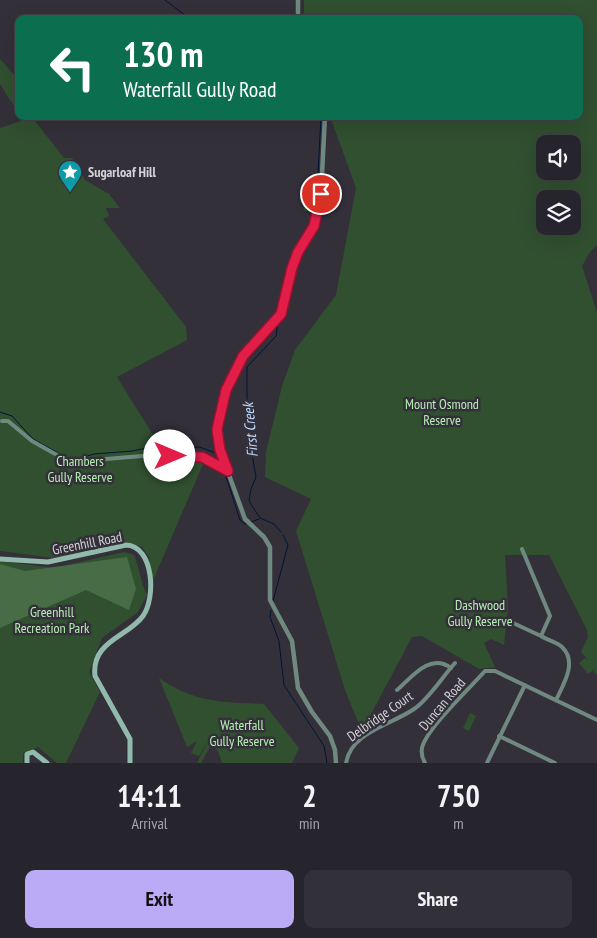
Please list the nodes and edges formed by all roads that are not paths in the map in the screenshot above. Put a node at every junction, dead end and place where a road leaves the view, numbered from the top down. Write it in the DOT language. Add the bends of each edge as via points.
graph roads {
  1 [pos="298,0"];
  2 [pos="298,15"];
  3 [pos="325,120"];
  4 [pos="2,421"];
  5 [pos="228,471"];
  6 [pos="522,549"];
  7 [pos="0,558"];
  8 [pos="511,622"];
  9 [pos="541,636"];
  10 [pos="455,663"];
  11 [pos="451,668"];
  12 [pos="402,678"];
  13 [pos="407,682"];
  14 [pos="525,685"];
  15 [pos="397,690"];
  16 [pos="556,700"];
  17 [pos="597,720"];
  18 [pos="499,736"];
  19 [pos="27,763"];
  20 [pos="48,763"];
  21 [pos="130,763"];
  22 [pos="336,763"];
  23 [pos="346,763"];
  24 [pos="425,763"];
  25 [pos="487,763"];
  26 [pos="555,763"];
  1 -- 2 [label="street"];
  3 -- 5 [label="street" via="317,220 298,252 281,314 243,356 232,374 222,403 217,429"];
  4 -- 5 [label="street" via="8,421 32,441 66,460 84,465 106,459 142,456 197,456"];
  5 -- 22 [label="street" via="248,523 270,547 270,600 292,641 298,688 330,736"];
  6 -- 9 [label="street" via="550,616"];
  7 -- 21 [label="main road, Greenhill Road" via="48,562 126,545 143,553 150,584 146,611 104,646 95,668 95,676 130,739"];
  8 -- 9 [label="street"];
  9 -- 16 [label="street" via="563,648 568,657 569,671"];
  10 -- 11 [label="street, Delbridge Court"];
  11 -- 13 [label="street, Delbridge Court" via="439,663 423,667"];
  11 -- 23 [label="street, Delbridge Court" via="415,709 355,744"];
  12 -- 13 [label="street, Delbridge Court"];
  13 -- 15 [label="street, Delbridge Court"];
  14 -- 16 [label="street"];
  14 -- 18 [label="street"];
  14 -- 24 [label="street, Duncan Road" via="495,671 485,671 436,725 422,747"];
  16 -- 17 [label="street"];
  18 -- 25 [label="street"];
  18 -- 26 [label="street"];
  19 -- 20 [label="main road" via="28,754 33,752"];
}
